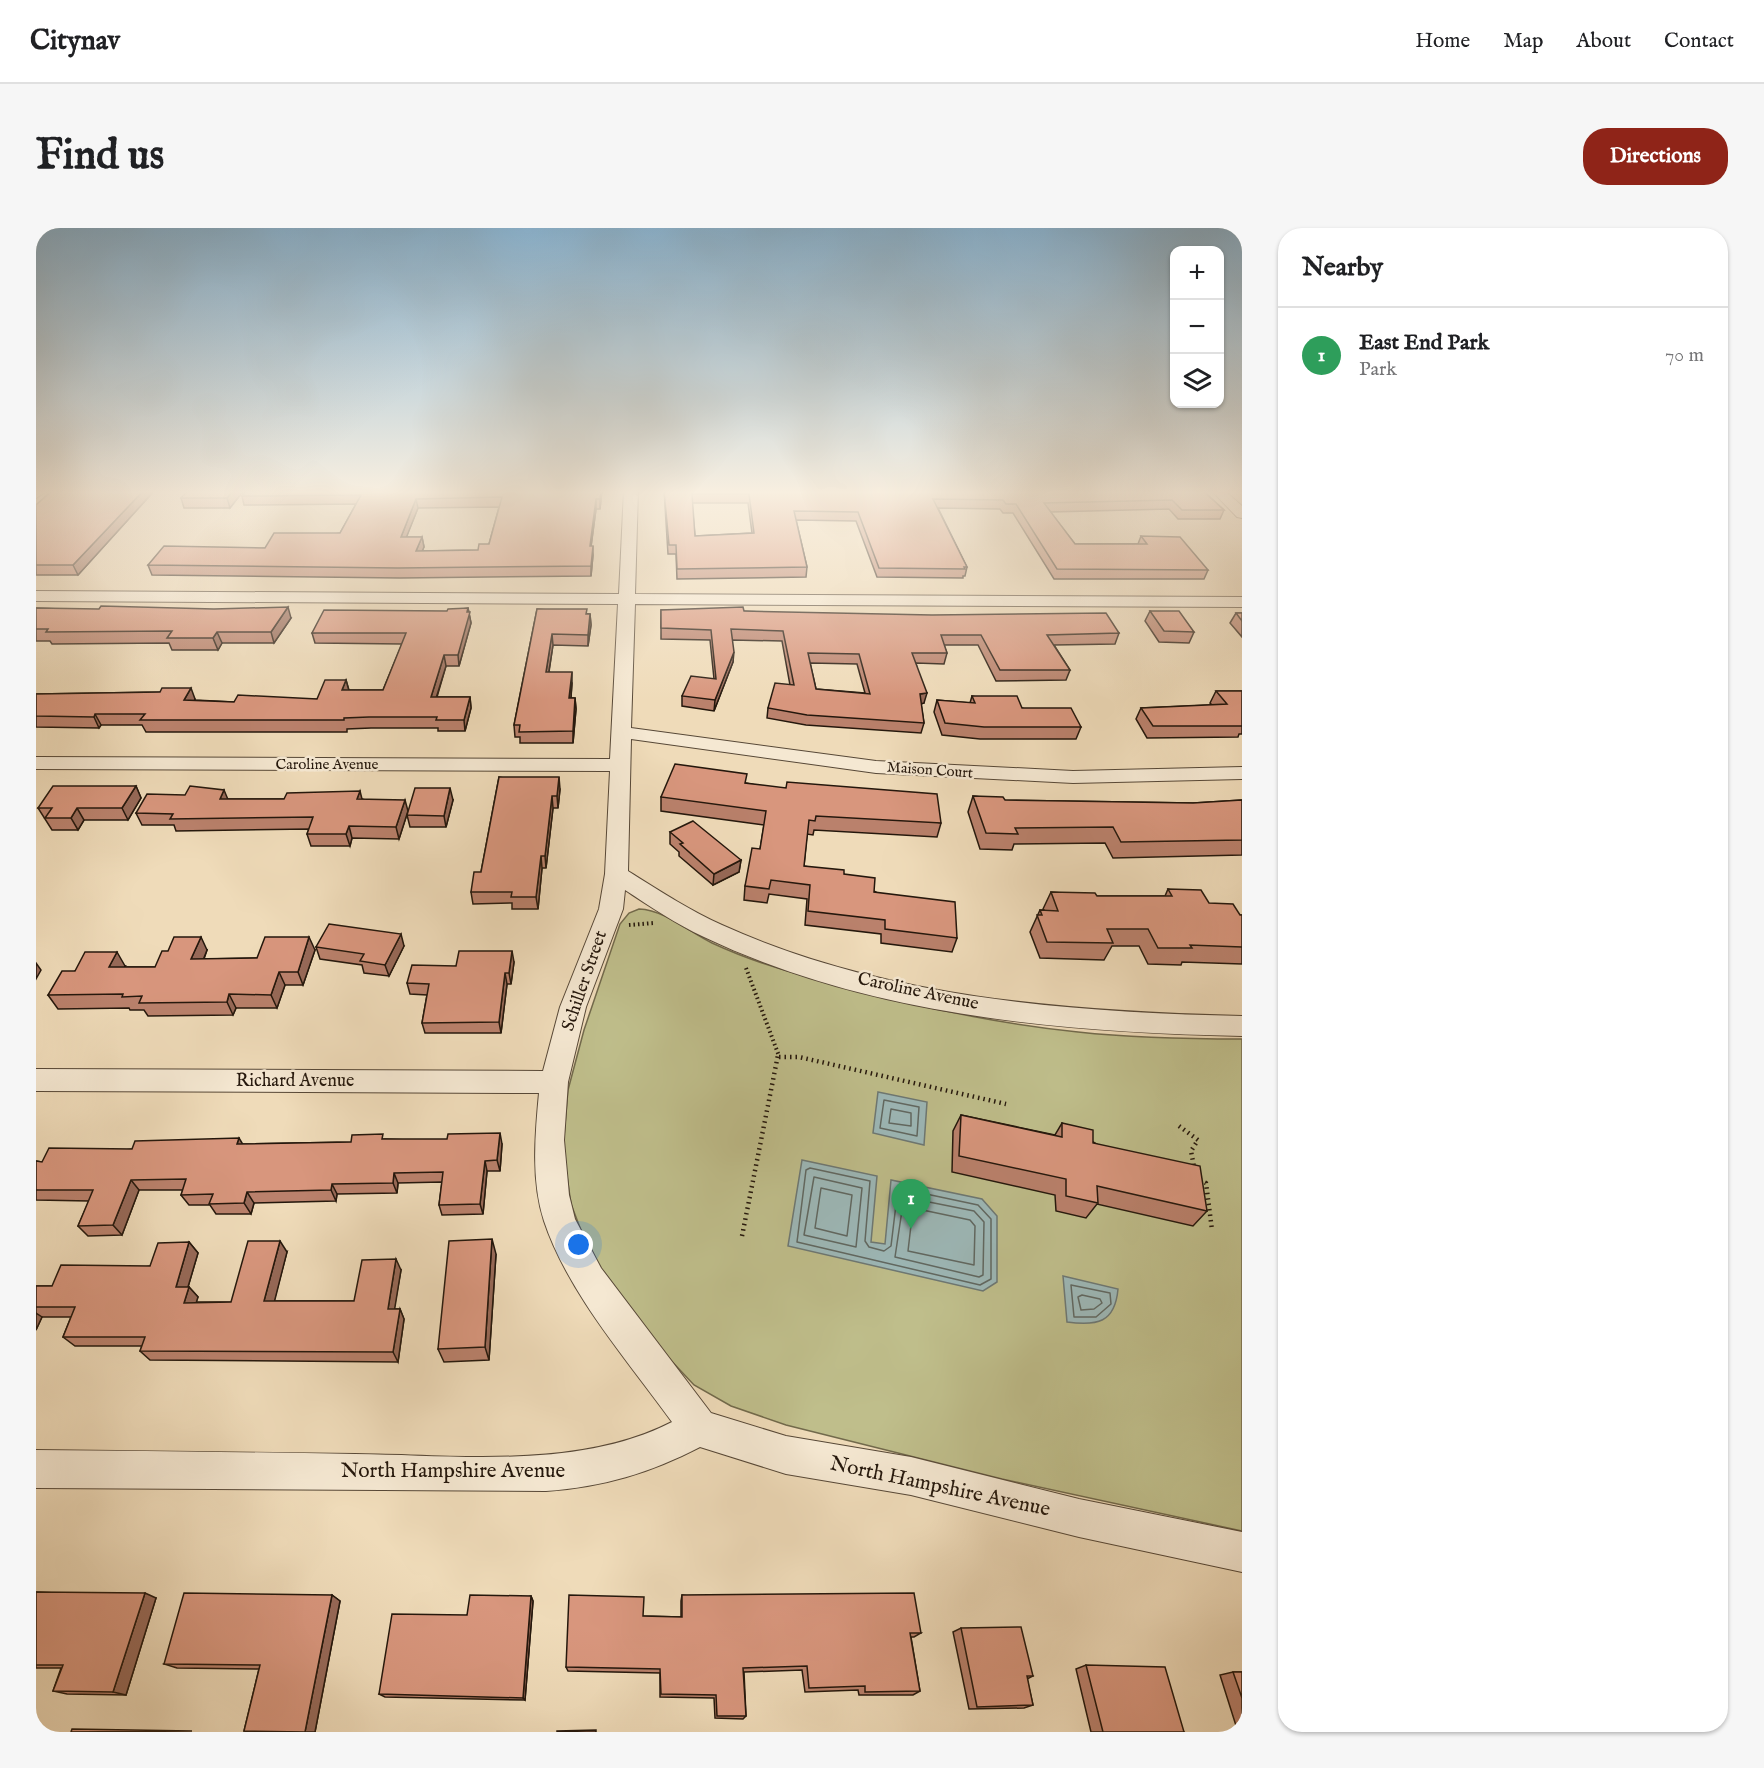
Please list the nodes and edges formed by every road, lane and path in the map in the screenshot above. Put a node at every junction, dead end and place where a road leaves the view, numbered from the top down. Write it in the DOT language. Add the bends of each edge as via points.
graph roads {
  1 [pos="628,560"];
  2 [pos="36,596"];
  3 [pos="626,600"];
  4 [pos="1242,602"];
  5 [pos="620,732"];
  6 [pos="36,763"];
  7 [pos="618,765"];
  8 [pos="1242,773"];
  9 [pos="616,874"];
  10 [pos="744,963"];
  11 [pos="1242,1026"];
  12 [pos="779,1057"];
  13 [pos="36,1080"];
  14 [pos="554,1082"];
  15 [pos="1006,1104"];
  16 [pos="1179,1126"];
  17 [pos="1212,1230"];
  18 [pos="742,1236"];
  19 [pos="699,1428"];
  20 [pos="36,1469"];
  21 [pos="1242,1552"];
  1 -- 3 [label="street, Schiller Street"];
  2 -- 3 [label="street"];
  3 -- 4 [label="street"];
  3 -- 5 [label="street, Schiller Street"];
  5 -- 7 [label="street, Schiller Street"];
  5 -- 8 [label="street, Maison Court" via="887,767 1072,777"];
  6 -- 7 [label="street, Caroline Avenue"];
  7 -- 9 [label="street, Schiller Street"];
  9 -- 11 [label="street, Caroline Avenue" via="724,937 774,956 866,982 941,999 1074,1018 1133,1024"];
  9 -- 14 [label="street, Schiller Street" via="611,909 573,1007"];
  10 -- 12 [label="path"];
  12 -- 15 [label="path" via="799,1057"];
  12 -- 18 [label="path"];
  13 -- 14 [label="street, Richard Avenue"];
  14 -- 19 [label="street, Schiller Street" via="550,1163 560,1221 589,1279"];
  16 -- 17 [label="path" via="1198,1140 1191,1151 1195,1178 1206,1183"];
  19 -- 20 [label="street, North Hampshire Avenue" via="649,1454 567,1472"];
  19 -- 21 [label="street, North Hampshire Avenue" via="786,1455 911,1476 1079,1518"];
}
